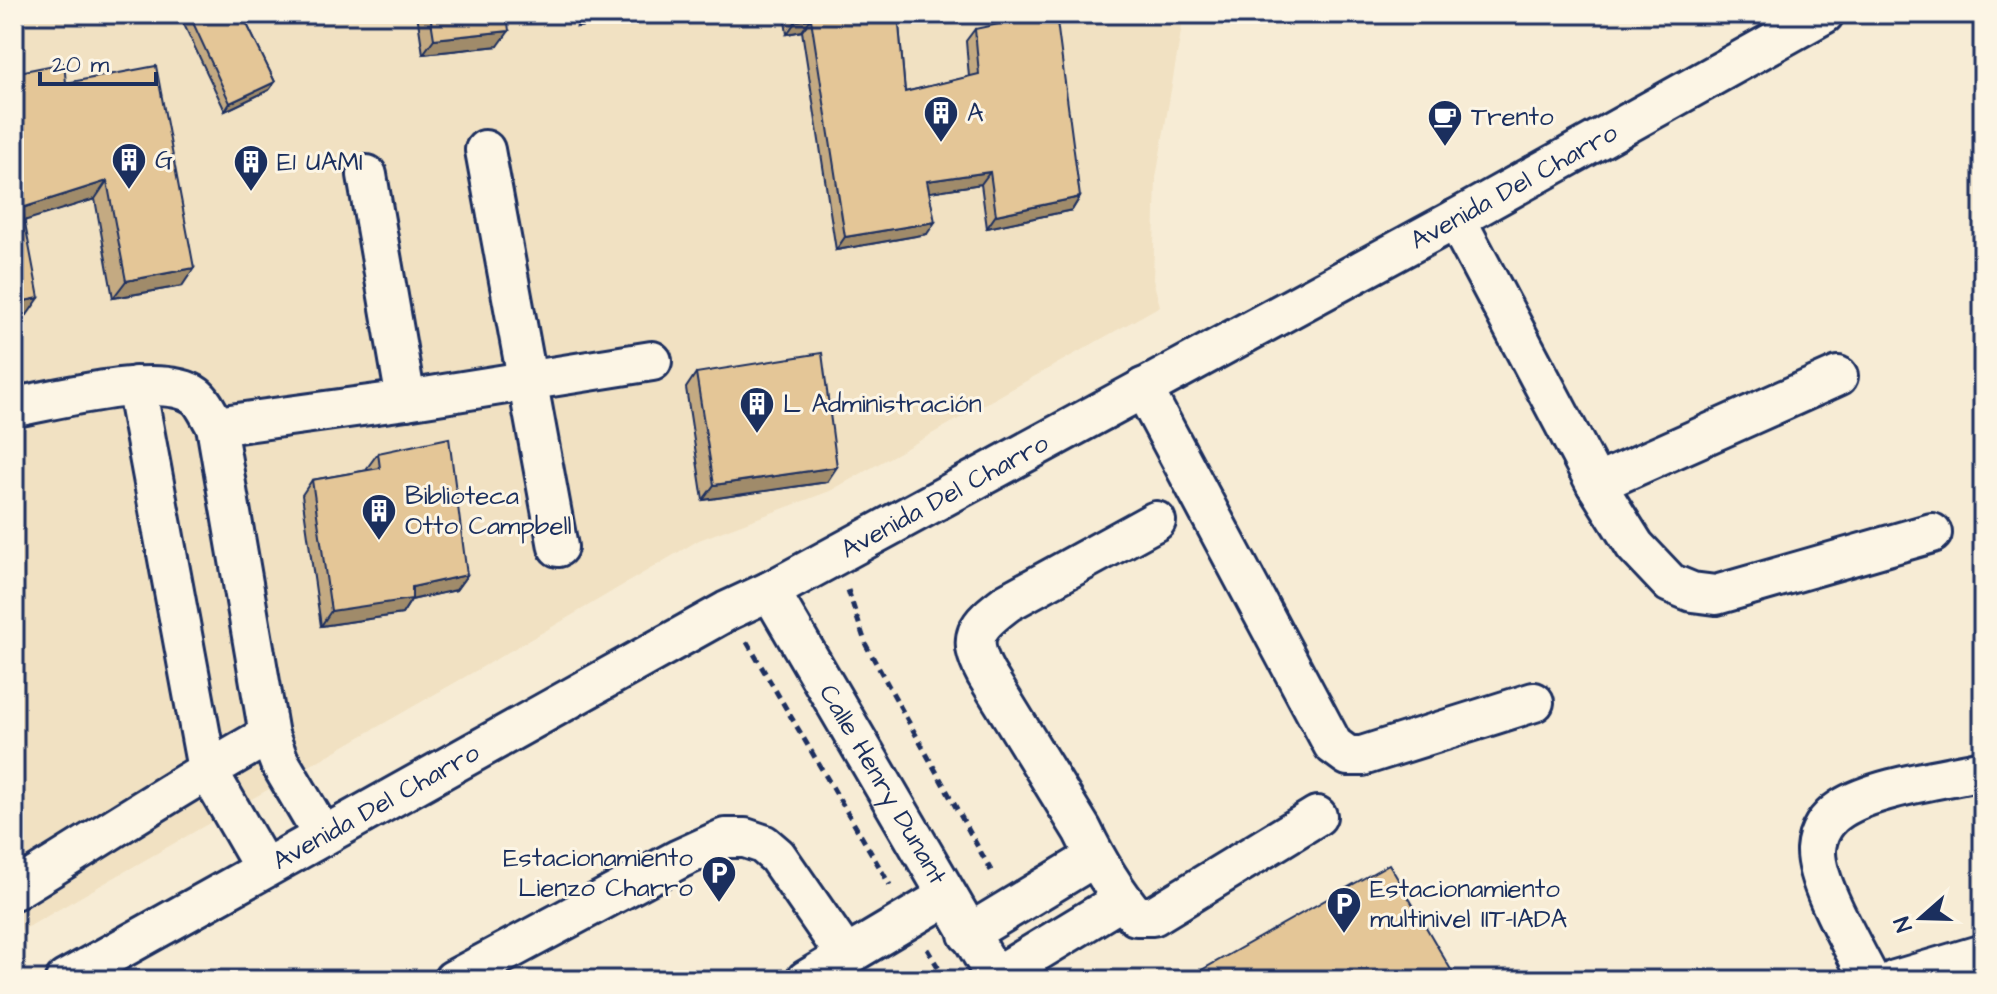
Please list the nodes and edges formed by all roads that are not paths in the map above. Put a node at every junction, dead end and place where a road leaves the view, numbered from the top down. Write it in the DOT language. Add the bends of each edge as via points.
graph roads {
  1 [pos="1824,14"];
  2 [pos="485,150"];
  3 [pos="367,175"];
  4 [pos="1456,219"];
  5 [pos="652,361"];
  6 [pos="1838,376"];
  7 [pos="529,380"];
  8 [pos="136,386"];
  9 [pos="1143,388"];
  10 [pos="406,400"];
  11 [pos="14,407"];
  12 [pos="216,426"];
  13 [pos="1596,484"];
  14 [pos="1156,521"];
  15 [pos="1932,533"];
  16 [pos="558,547"];
  17 [pos="770,591"];
  18 [pos="1534,702"];
  19 [pos="269,735"];
  20 [pos="207,769"];
  21 [pos="1983,770"];
  22 [pos="1317,816"];
  23 [pos="323,836"];
  24 [pos="1095,857"];
  25 [pos="264,868"];
  26 [pos="14,890"];
  27 [pos="947,896"];
  28 [pos="1122,900"];
  29 [pos="968,934"];
  30 [pos="1983,954"];
  31 [pos="846,956"];
  32 [pos="996,979"];
  33 [pos="65,980"];
  34 [pos="453,980"];
  35 [pos="806,980"];
  36 [pos="1870,980"];
  37 [pos="1895,980"];
  1 -- 4 [label="street, Avenida Del Charro"];
  2 -- 7 [label="street"];
  3 -- 10 [label="street"];
  4 -- 9 [label="street, Avenida Del Charro"];
  4 -- 13 [label="street"];
  5 -- 7 [label="street"];
  6 -- 13 [label="street"];
  7 -- 10 [label="street"];
  7 -- 16 [label="street"];
  8 -- 11 [label="street"];
  8 -- 12 [label="street" via="169,385 197,396"];
  8 -- 20 [label="street"];
  9 -- 17 [label="street, Avenida Del Charro"];
  9 -- 18 [label="street" via="1333,745 1348,756 1362,756"];
  10 -- 12 [label="street"];
  12 -- 19 [label="street"];
  13 -- 15 [label="street" via="1635,546 1670,583 1692,592 1716,595"];
  14 -- 24 [label="street" via="1008,602 980,626 975,640 975,653 986,674"];
  17 -- 23 [label="street, Avenida Del Charro"];
  17 -- 27 [label="street, Calle Henry Dunant"];
  19 -- 20 [label="street"];
  19 -- 23 [label="street"];
  20 -- 25 [label="street"];
  20 -- 26 [label="street"];
  21 -- 36 [label="street" via="1882,793 1842,809 1823,828 1816,852 1821,872"];
  22 -- 28 [label="street" via="1153,916 1136,916"];
  23 -- 25 [label="street, Avenida Del Charro"];
  24 -- 28 [label="street"];
  24 -- 29 [label="street"];
  25 -- 33 [label="street, Avenida Del Charro"];
  27 -- 29 [label="street, Calle Henry Dunant"];
  27 -- 31 [label="street"];
  28 -- 32 [label="street"];
  29 -- 32 [label="street, Calle Henry Dunant"];
  30 -- 37 [label="street"];
  31 -- 34 [label="street" via="777,856 763,844 725,838"];
  31 -- 35 [label="street"];
}
